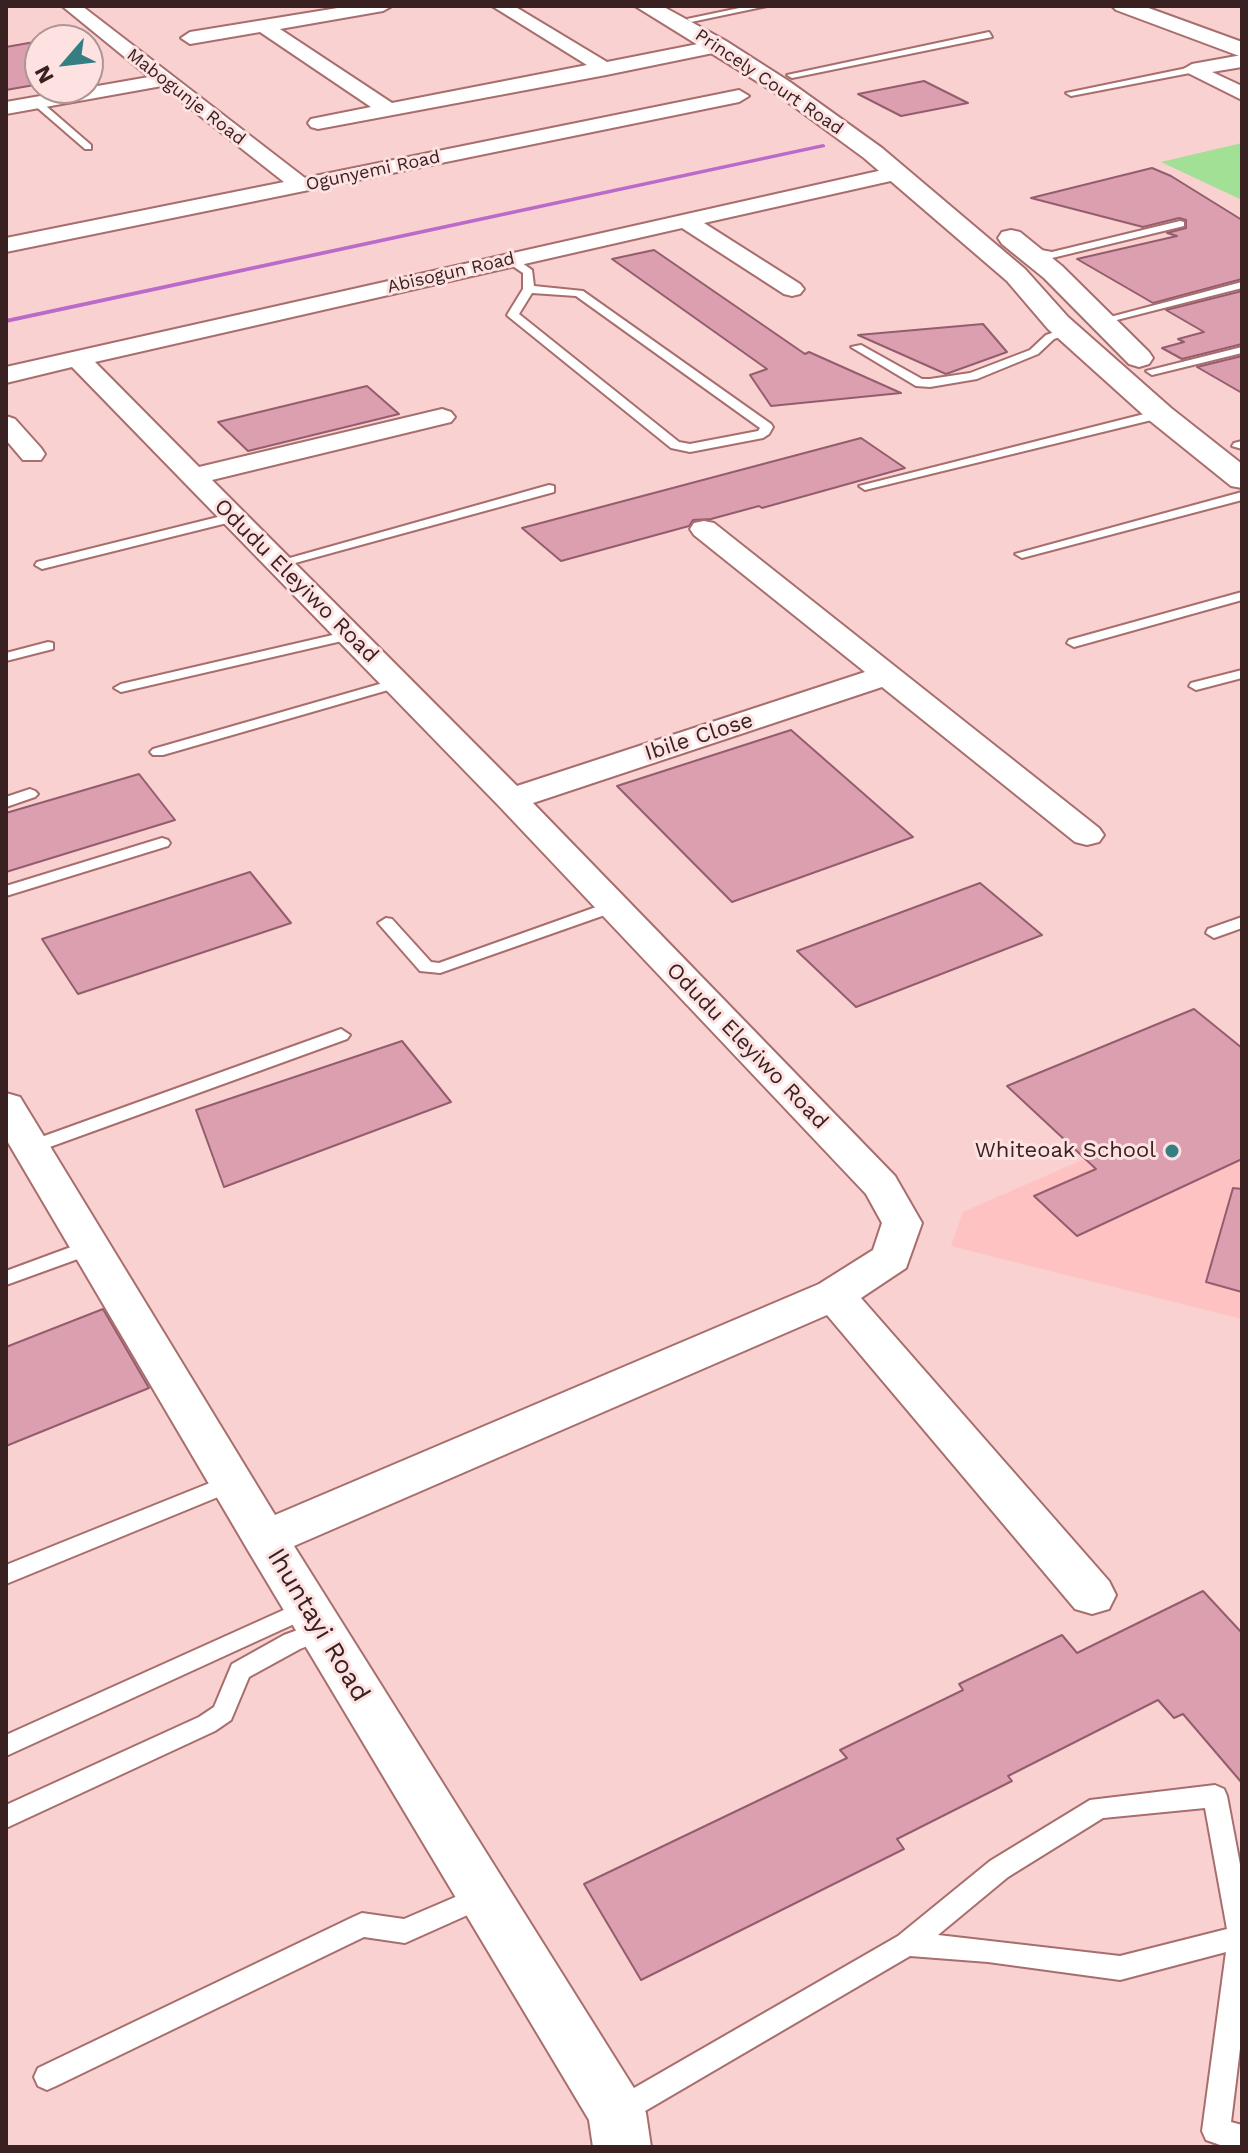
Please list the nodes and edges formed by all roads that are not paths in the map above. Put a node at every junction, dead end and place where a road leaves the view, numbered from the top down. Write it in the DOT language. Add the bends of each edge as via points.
graph roads {
  1 [pos="71,6"];
  2 [pos="383,6"];
  3 [pos="501,6"];
  4 [pos="646,6"];
  5 [pos="667,6"];
  6 [pos="763,6"];
  7 [pos="1123,6"];
  8 [pos="354,8"];
  9 [pos="691,19"];
  10 [pos="264,26"];
  11 [pos="989,35"];
  12 [pos="190,38"];
  13 [pos="718,46"];
  14 [pos="1238,52"];
  15 [pos="606,69"];
  16 [pos="1192,70"];
  17 [pos="792,75"];
  18 [pos="163,80"];
  19 [pos="104,90"];
  20 [pos="1071,93"];
  21 [pos="1242,94"];
  22 [pos="739,96"];
  23 [pos="26,104"];
  24 [pos="38,104"];
  25 [pos="6,108"];
  26 [pos="388,109"];
  27 [pos="318,123"];
  28 [pos="88,147"];
  29 [pos="896,173"];
  30 [pos="302,186"];
  31 [pos="684,220"];
  32 [pos="1180,224"];
  33 [pos="6,245"];
  34 [pos="511,260"];
  35 [pos="1020,262"];
  36 [pos="1242,285"];
  37 [pos="529,289"];
  38 [pos="792,289"];
  39 [pos="1101,321"];
  40 [pos="1067,331"];
  41 [pos="857,347"];
  42 [pos="1242,350"];
  43 [pos="78,359"];
  44 [pos="1152,371"];
  45 [pos="6,375"];
  46 [pos="1167,402"];
  47 [pos="442,417"];
  48 [pos="6,424"];
  49 [pos="1216,427"];
  50 [pos="1241,447"];
  51 [pos="32,454"];
  52 [pos="194,476"];
  53 [pos="1242,479"];
  54 [pos="865,486"];
  55 [pos="549,489"];
  56 [pos="1242,496"];
  57 [pos="234,517"];
  58 [pos="704,529"];
  59 [pos="1022,554"];
  60 [pos="279,563"];
  61 [pos="42,565"];
  62 [pos="1242,596"];
  63 [pos="350,635"];
  64 [pos="1074,643"];
  65 [pos="48,646"];
  66 [pos="6,657"];
  67 [pos="1242,674"];
  68 [pos="887,675"];
  69 [pos="397,683"];
  70 [pos="1196,686"];
  71 [pos="121,688"];
  72 [pos="158,752"];
  73 [pos="30,794"];
  74 [pos="511,799"];
  75 [pos="6,802"];
  76 [pos="1087,835"];
  77 [pos="162,843"];
  78 [pos="6,891"];
  79 [pos="613,906"];
  80 [pos="1242,922"];
  81 [pos="386,923"];
  82 [pos="1214,933"];
  83 [pos="341,1035"];
  84 [pos="12,1118"];
  85 [pos="90,1247"];
  86 [pos="6,1278"];
  87 [pos="834,1295"];
  88 [pos="232,1482"];
  89 [pos="265,1539"];
  90 [pos="6,1575"];
  91 [pos="1092,1595"];
  92 [pos="315,1619"];
  93 [pos="6,1746"];
  94 [pos="6,1817"];
  95 [pos="484,1896"];
  96 [pos="1241,1937"];
  97 [pos="907,1944"];
  98 [pos="47,2077"];
  99 [pos="620,2130"];
  100 [pos="1242,2138"];
  1 -- 18 [label="street, Mabogunje Road"];
  2 -- 8 [label="street"];
  3 -- 15 [label="street"];
  4 -- 13 [label="street, Princely Court Road"];
  5 -- 9 [label="street"];
  6 -- 9 [label="lane"];
  7 -- 14 [label="street"];
  8 -- 10 [label="street"];
  9 -- 17 [label="street"];
  10 -- 12 [label="street"];
  10 -- 26 [label="street"];
  11 -- 17 [label="lane"];
  13 -- 15 [label="street"];
  13 -- 29 [label="street, Princely Court Road"];
  14 -- 16 [label="street"];
  15 -- 26 [label="street"];
  16 -- 20 [label="lane"];
  16 -- 21 [label="street"];
  17 -- 35 [label="street" via="902,146"];
  18 -- 19 [label="street"];
  18 -- 30 [label="street, Mabogunje Road"];
  22 -- 30 [label="street, Ogunyemi Road"];
  23 -- 25 [label="street"];
  24 -- 28 [label="lane"];
  26 -- 27 [label="street"];
  29 -- 31 [label="street, Abisogun Road"];
  29 -- 35 [label="street, Princely Court Road"];
  30 -- 33 [label="street, Ogunyemi Road"];
  31 -- 34 [label="street, Abisogun Road"];
  31 -- 38 [label="street"];
  32 -- 35 [label="lane"];
  34 -- 37 [label="lane" via="528,272"];
  34 -- 43 [label="street, Abisogun Road"];
  35 -- 39 [label="street" via="1053,272"];
  35 -- 40 [label="street"];
  36 -- 39 [label="lane"];
  37 -- 37 [label="lane" via="513,315 675,445 690,448 763,434 767,427 579,293"];
  39 -- 44 [label="street"];
  40 -- 41 [label="lane" via="1050,337 1034,352 985,371 930,383 920,383"];
  40 -- 46 [label="street"];
  42 -- 44 [label="lane"];
  43 -- 45 [label="street, Abisogun Road"];
  43 -- 52 [label="street, Odudu Eleyiwo Road"];
  44 -- 46 [label="street"];
  46 -- 53 [label="street"];
  46 -- 54 [label="lane"];
  47 -- 52 [label="street"];
  48 -- 51 [label="street"];
  49 -- 50 [label="street"];
  52 -- 57 [label="street, Odudu Eleyiwo Road"];
  55 -- 60 [label="lane"];
  56 -- 59 [label="lane"];
  57 -- 60 [label="street, Odudu Eleyiwo Road"];
  57 -- 61 [label="lane"];
  58 -- 68 [label="street"];
  60 -- 63 [label="street, Odudu Eleyiwo Road"];
  62 -- 64 [label="lane"];
  63 -- 69 [label="street, Odudu Eleyiwo Road"];
  63 -- 71 [label="lane"];
  65 -- 66 [label="lane"];
  67 -- 70 [label="lane"];
  68 -- 74 [label="street, Ibile Close"];
  68 -- 76 [label="street"];
  69 -- 72 [label="lane"];
  69 -- 74 [label="street, Odudu Eleyiwo Road"];
  73 -- 75 [label="lane"];
  74 -- 79 [label="street, Odudu Eleyiwo Road"];
  77 -- 78 [label="lane"];
  79 -- 81 [label="lane" via="440,968 426,967"];
  79 -- 87 [label="street, Odudu Eleyiwo Road" via="881,1186 902,1223 891,1258"];
  80 -- 82 [label="lane"];
  83 -- 84 [label="lane"];
  84 -- 85 [label="street, Ihuntayi Road"];
  85 -- 86 [label="lane"];
  85 -- 88 [label="street, Ihuntayi Road"];
  87 -- 89 [label="street, Odudu Eleyiwo Road"];
  87 -- 91 [label="street"];
  88 -- 89 [label="street, Ihuntayi Road"];
  88 -- 90 [label="lane"];
  89 -- 92 [label="street, Ihuntayi Road"];
  92 -- 93 [label="lane"];
  92 -- 94 [label="lane" via="292,1642 240,1671 223,1713 207,1724"];
  92 -- 95 [label="street, Ihuntayi Road"];
  95 -- 98 [label="lane" via="405,1931 362,1925"];
  95 -- 99 [label="street, Ihuntayi Road"];
  96 -- 97 [label="lane" via="1120,1968"];
  96 -- 97 [label="lane" via="1215,1796 1099,1808 999,1869"];
  96 -- 100 [label="lane" via="1216,2131"];
  97 -- 99 [label="lane"];
}
